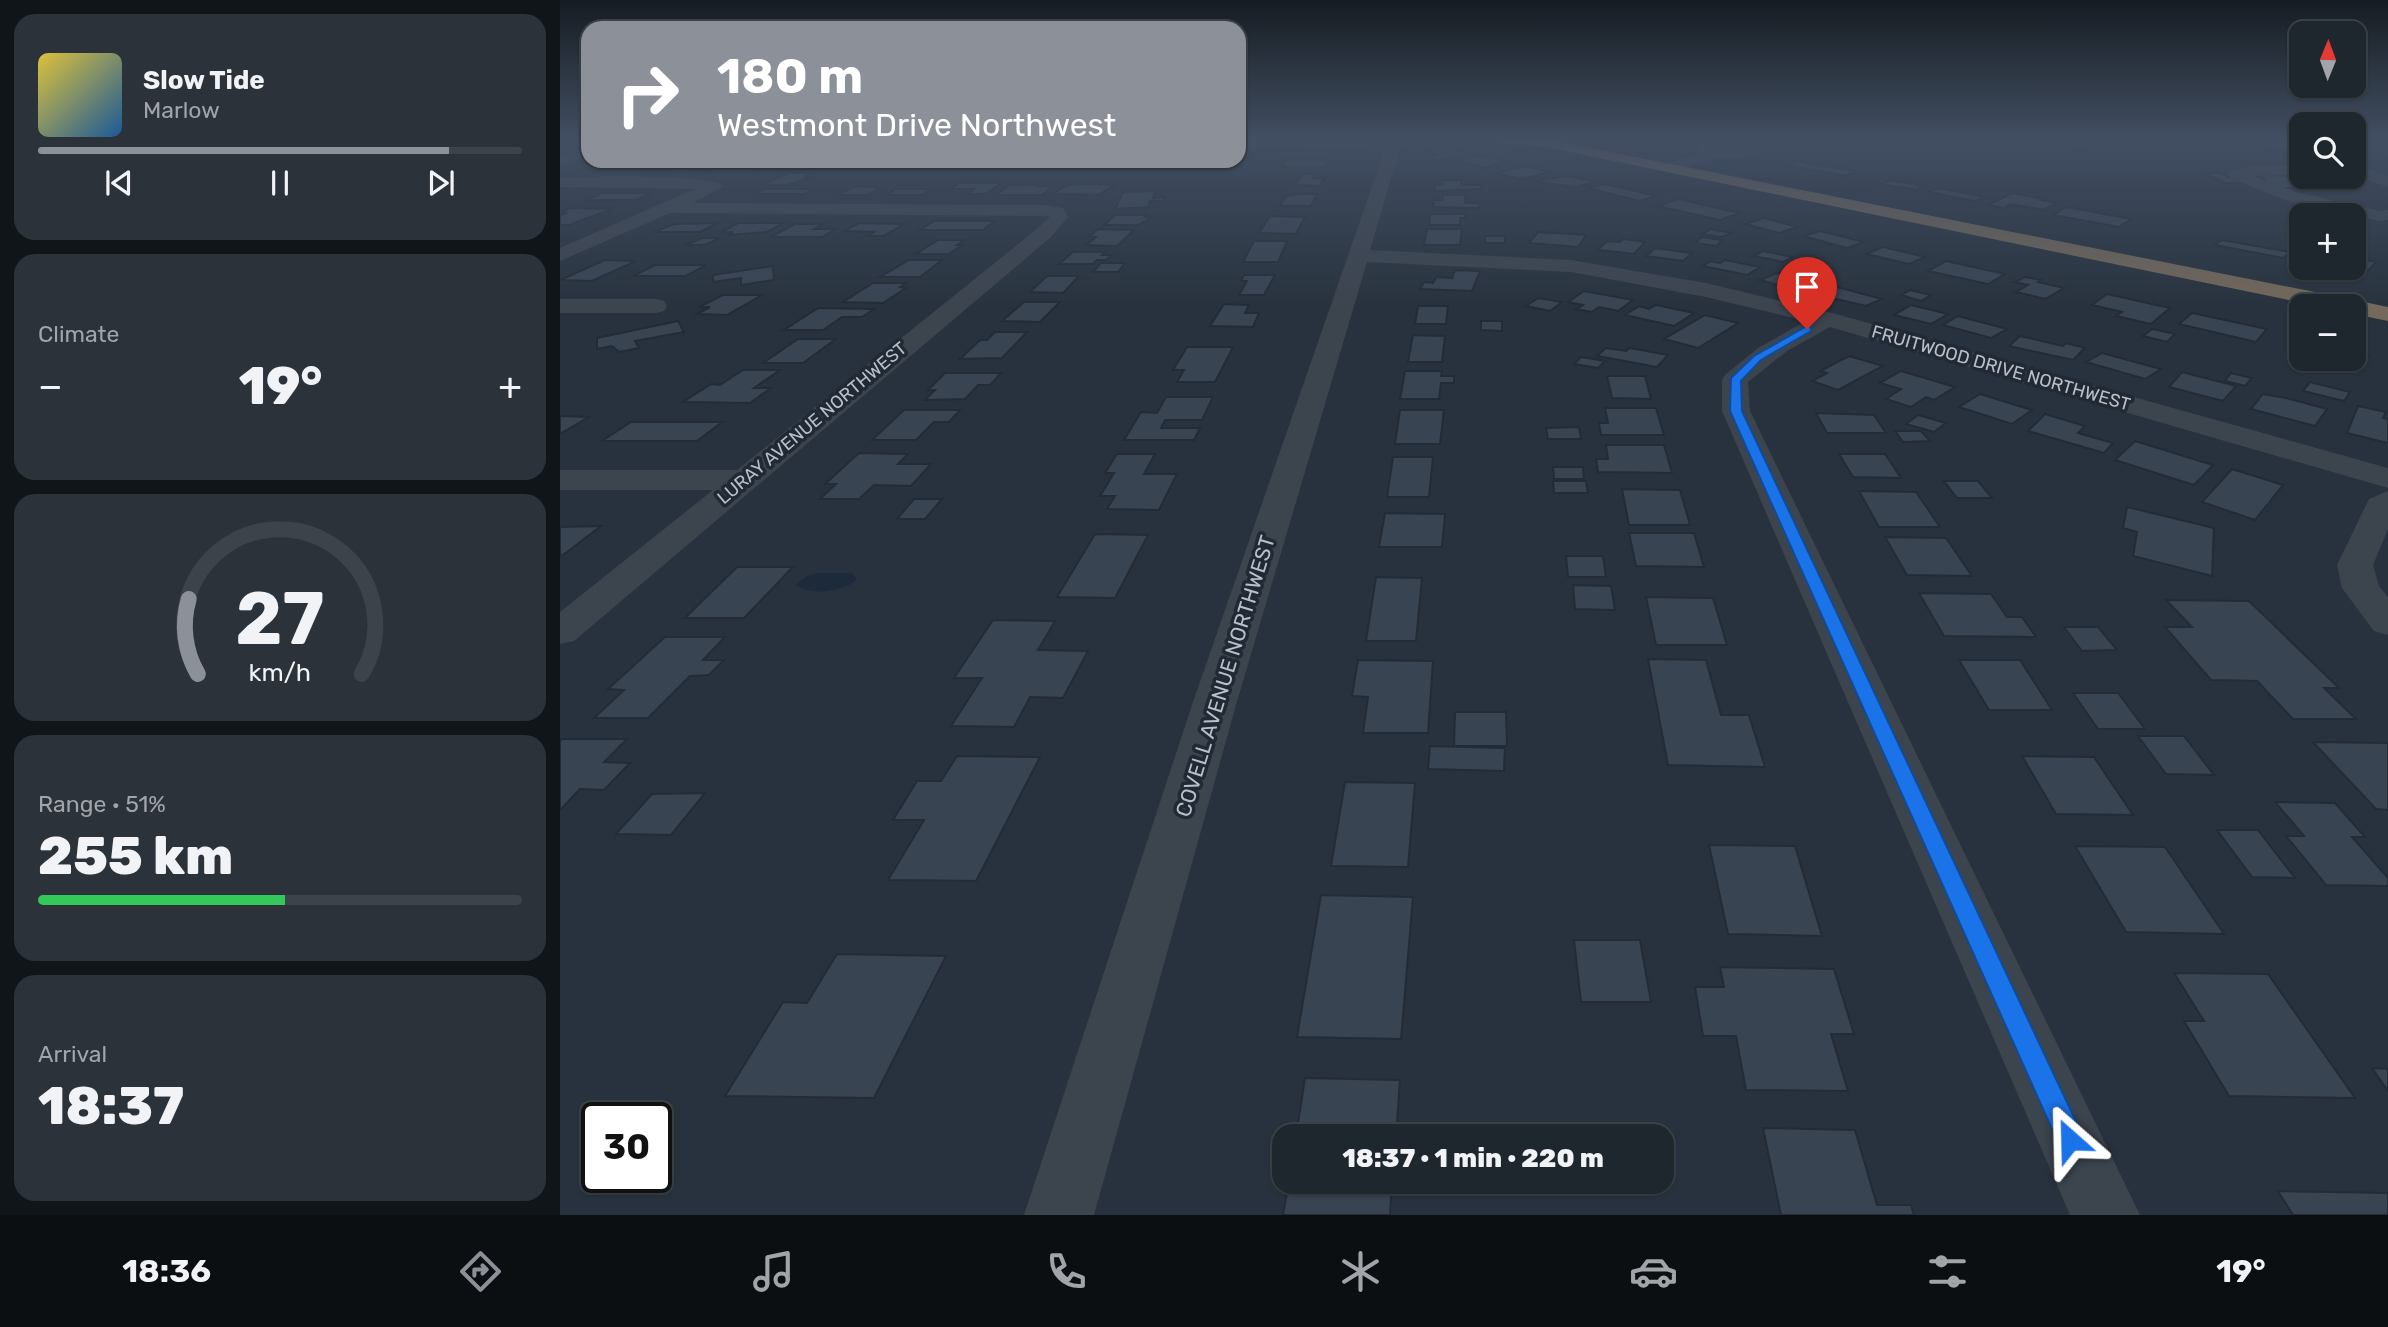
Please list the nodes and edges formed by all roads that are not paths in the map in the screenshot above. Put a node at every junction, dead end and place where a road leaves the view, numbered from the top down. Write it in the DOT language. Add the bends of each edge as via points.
graph roads {
  1 [pos="696,196"];
  2 [pos="1378,196"];
  3 [pos="1804,196"];
  4 [pos="2290,196"];
  5 [pos="671,208"];
  6 [pos="2388,215"];
  7 [pos="560,255"];
  8 [pos="1359,256"];
  9 [pos="2289,294"];
  10 [pos="560,306"];
  11 [pos="656,306"];
  12 [pos="2366,310"];
  13 [pos="2388,314"];
  14 [pos="1828,319"];
  15 [pos="2388,478"];
  16 [pos="560,480"];
  17 [pos="743,480"];
  18 [pos="2388,500"];
  19 [pos="2388,623"];
  20 [pos="560,632"];
  21 [pos="1059,1215"];
  22 [pos="2105,1215"];
  1 -- 5 [label="street"];
  2 -- 8 [label="street, COVELL AVENUE NORTHWEST"];
  3 -- 9 [label="highway"];
  4 -- 6 [label="street"];
  5 -- 7 [label="street"];
  5 -- 17 [label="street, LURAY AVENUE NORTHWEST" via="1007,209 1056,212 1059,217"];
  8 -- 14 [label="street, FRUITWOOD DRIVE NORTHWEST" via="1571,266 1706,290"];
  8 -- 21 [label="street, COVELL AVENUE NORTHWEST" via="1214,705"];
  10 -- 11 [label="street"];
  12 -- 13 [label="highway"];
  14 -- 15 [label="street, FRUITWOOD DRIVE NORTHWEST"];
  14 -- 22 [label="street" via="1787,339 1735,380 1736,411"];
  16 -- 17 [label="street"];
  17 -- 20 [label="street, LURAY AVENUE NORTHWEST"];
  18 -- 19 [label="street" via="2381,506 2355,565 2361,588"];
}
